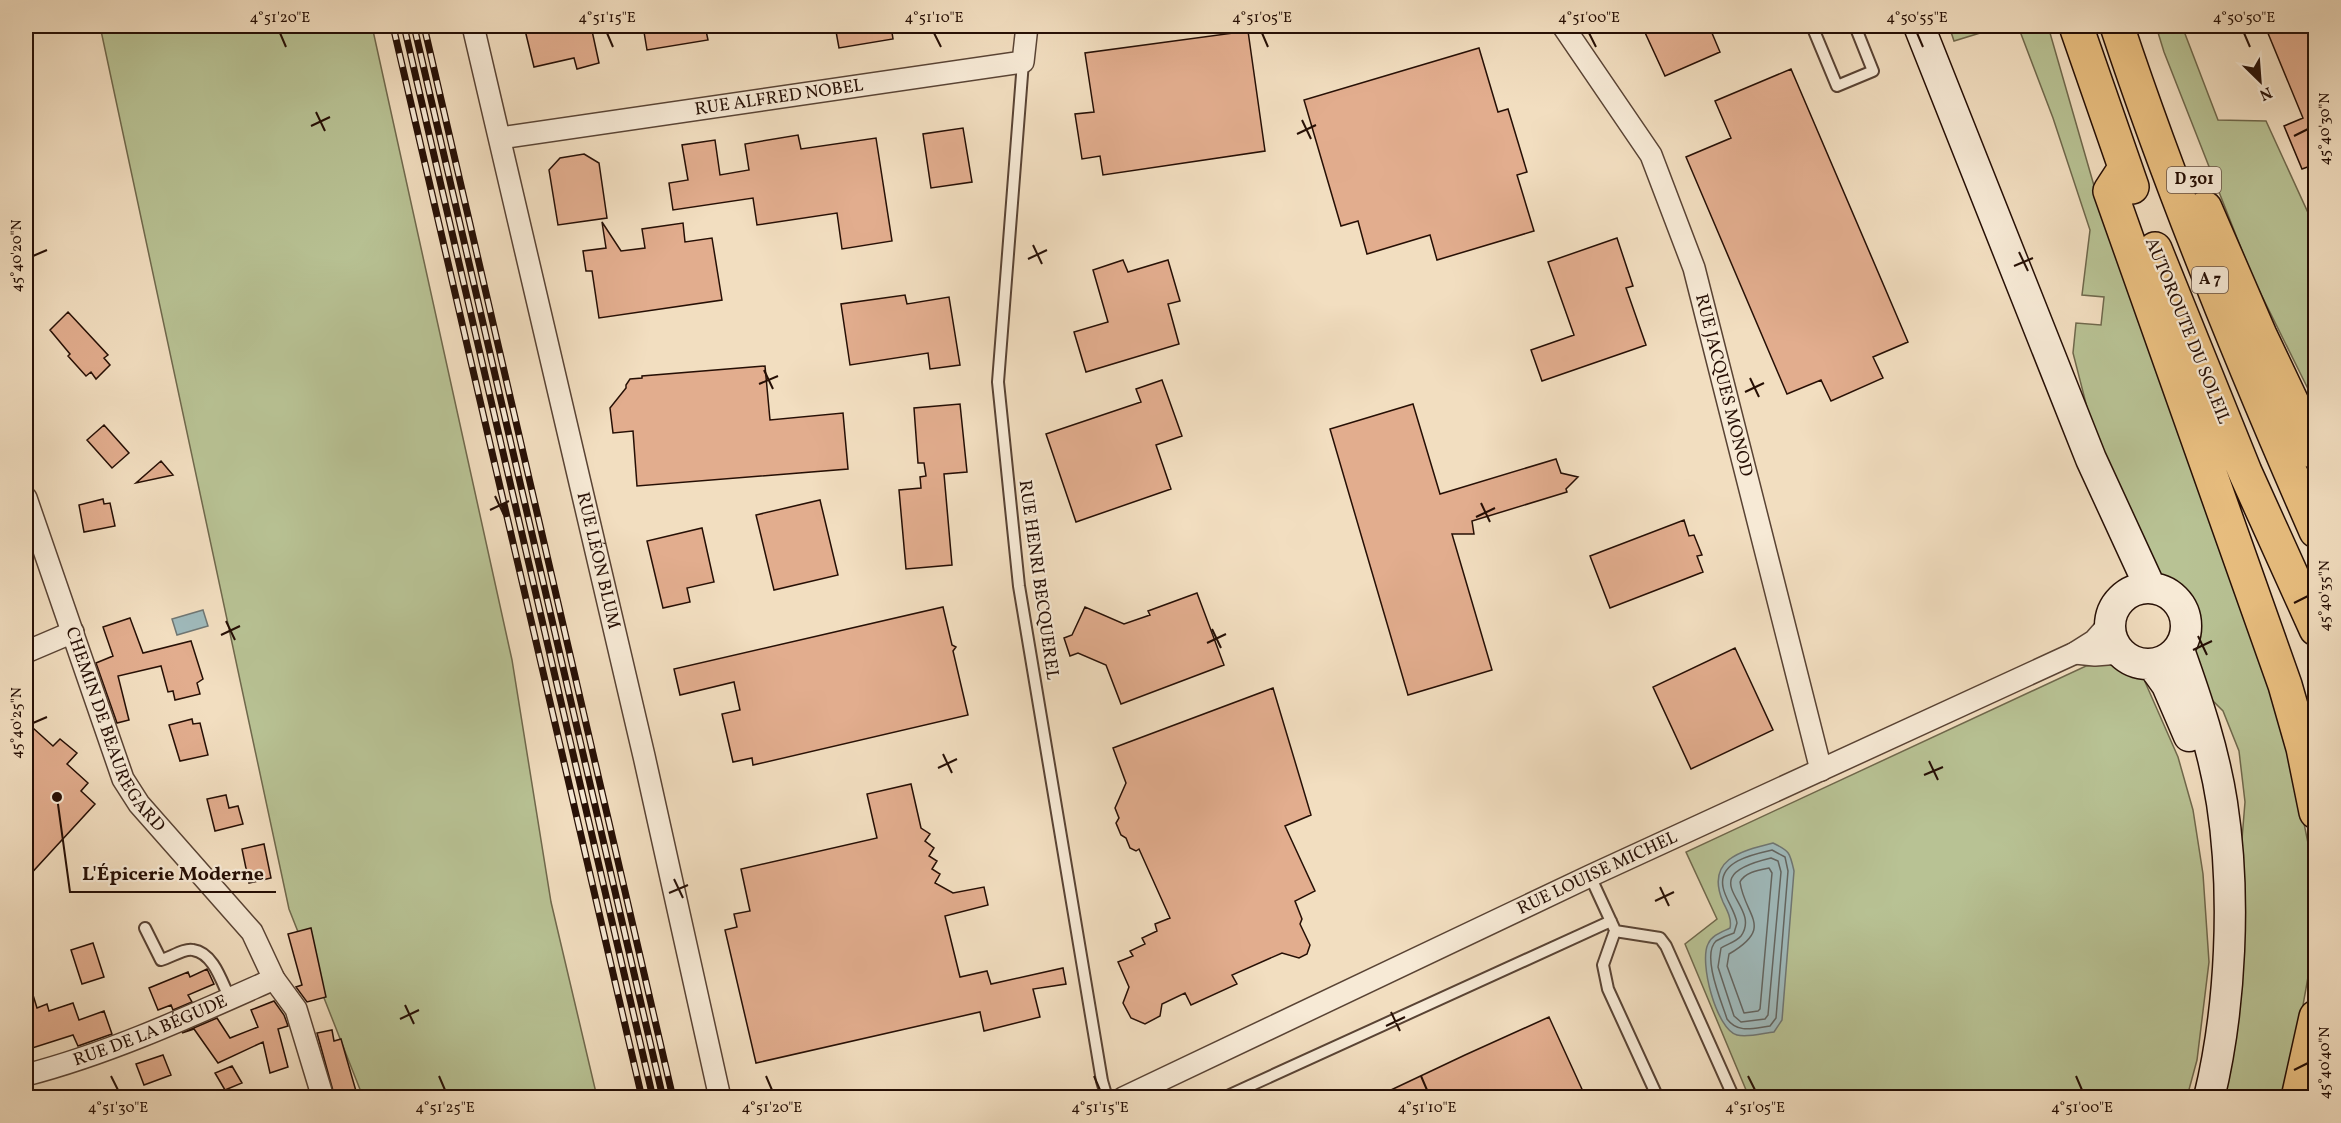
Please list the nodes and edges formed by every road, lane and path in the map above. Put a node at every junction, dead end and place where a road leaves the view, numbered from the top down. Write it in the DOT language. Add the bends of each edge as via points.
graph roads {
  1 [pos="473,26"];
  2 [pos="1027,26"];
  3 [pos="1563,26"];
  4 [pos="1813,26"];
  5 [pos="1855,26"];
  6 [pos="1919,26"];
  7 [pos="2076,26"];
  8 [pos="2117,26"];
  9 [pos="2128,26"];
  10 [pos="1023,62"];
  11 [pos="500,138"];
  12 [pos="2125,168"];
  13 [pos="2316,453"];
  14 [pos="26,498"];
  15 [pos="2316,531"];
  16 [pos="2136,592"];
  17 [pos="2110,623"];
  18 [pos="2316,629"];
  19 [pos="73,632"];
  20 [pos="2179,650"];
  21 [pos="26,652"];
  22 [pos="2075,653"];
  23 [pos="2120,653"];
  24 [pos="2152,664"];
  25 [pos="1821,770"];
  26 [pos="2316,812"];
  27 [pos="1590,876"];
  28 [pos="1613,926"];
  29 [pos="145,928"];
  30 [pos="2228,933"];
  31 [pos="274,979"];
  32 [pos="230,999"];
  33 [pos="2316,1017"];
  34 [pos="26,1075"];
  35 [pos="323,1098"];
  36 [pos="720,1098"];
  37 [pos="1107,1098"];
  38 [pos="1123,1098"];
  39 [pos="1223,1098"];
  40 [pos="1658,1098"];
  41 [pos="1734,1098"];
  42 [pos="2209,1098"];
  43 [pos="2298,1098"];
  1 -- 11 [label="street, RUE LÉON BLUM"];
  2 -- 10 [label="street"];
  3 -- 25 [label="street, RUE JACQUES MONOD" via="1651,155 1694,268"];
  4 -- 5 [label="lane" via="1837,86 1873,71"];
  6 -- 16 [label="main road" via="2091,459"];
  7 -- 12 [label="highway, AUTOROUTE DU SOLEIL / A 7"];
  8 -- 15 [label="highway, A 7" via="2219,302"];
  9 -- 13 [label="highway, D 301" via="2256,325"];
  10 -- 11 [label="street, RUE ALFRED NOBEL"];
  10 -- 37 [label="lane, RUE HENRI BECQUEREL" via="998,382 1019,586"];
  11 -- 36 [label="street, RUE LÉON BLUM"];
  12 -- 18 [label="highway, AUTOROUTE DU SOLEIL / A 7" via="2215,402"];
  12 -- 26 [label="highway" via="2110,191 2284,685 2303,748"];
  14 -- 19 [label="street, CHEMIN DE BEAUREGARD"];
  16 -- 17 [label="main road" via="2114,609"];
  16 -- 20 [label="main road" via="2166,591 2179,602 2186,618 2186,635"];
  17 -- 22 [label="street, RUE LOUISE MICHEL" via="2094,641"];
  17 -- 23 [label="main road" via="2111,638"];
  19 -- 21 [label="street"];
  19 -- 31 [label="street, CHEMIN DE BEAUREGARD" via="129,790 252,932"];
  20 -- 24 [label="main road"];
  20 -- 30 [label="main road" via="2212,753 2222,802 2228,853"];
  22 -- 23 [label="street, RUE LOUISE MICHEL"];
  22 -- 25 [label="street, RUE LOUISE MICHEL"];
  23 -- 24 [label="main road" via="2134,662"];
  24 -- 30 [label="main road" via="2167,685 2191,741 2203,784"];
  25 -- 27 [label="street, RUE LOUISE MICHEL"];
  27 -- 28 [label="lane"];
  27 -- 38 [label="street, RUE LOUISE MICHEL"];
  28 -- 39 [label="lane"];
  28 -- 40 [label="lane" via="1603,965 1608,989"];
  28 -- 41 [label="lane" via="1660,938 1666,946"];
  29 -- 32 [label="lane" via="161,960 191,950 206,955"];
  30 -- 42 [label="main road" via="2221,1040"];
  31 -- 32 [label="street, RUE DE LA BÉGUDE"];
  31 -- 35 [label="street, CHEMIN DE BEAUREGARD" via="296,1009"];
  32 -- 34 [label="street, RUE DE LA BÉGUDE" via="73,1063"];
  33 -- 43 [label="highway"];
}
